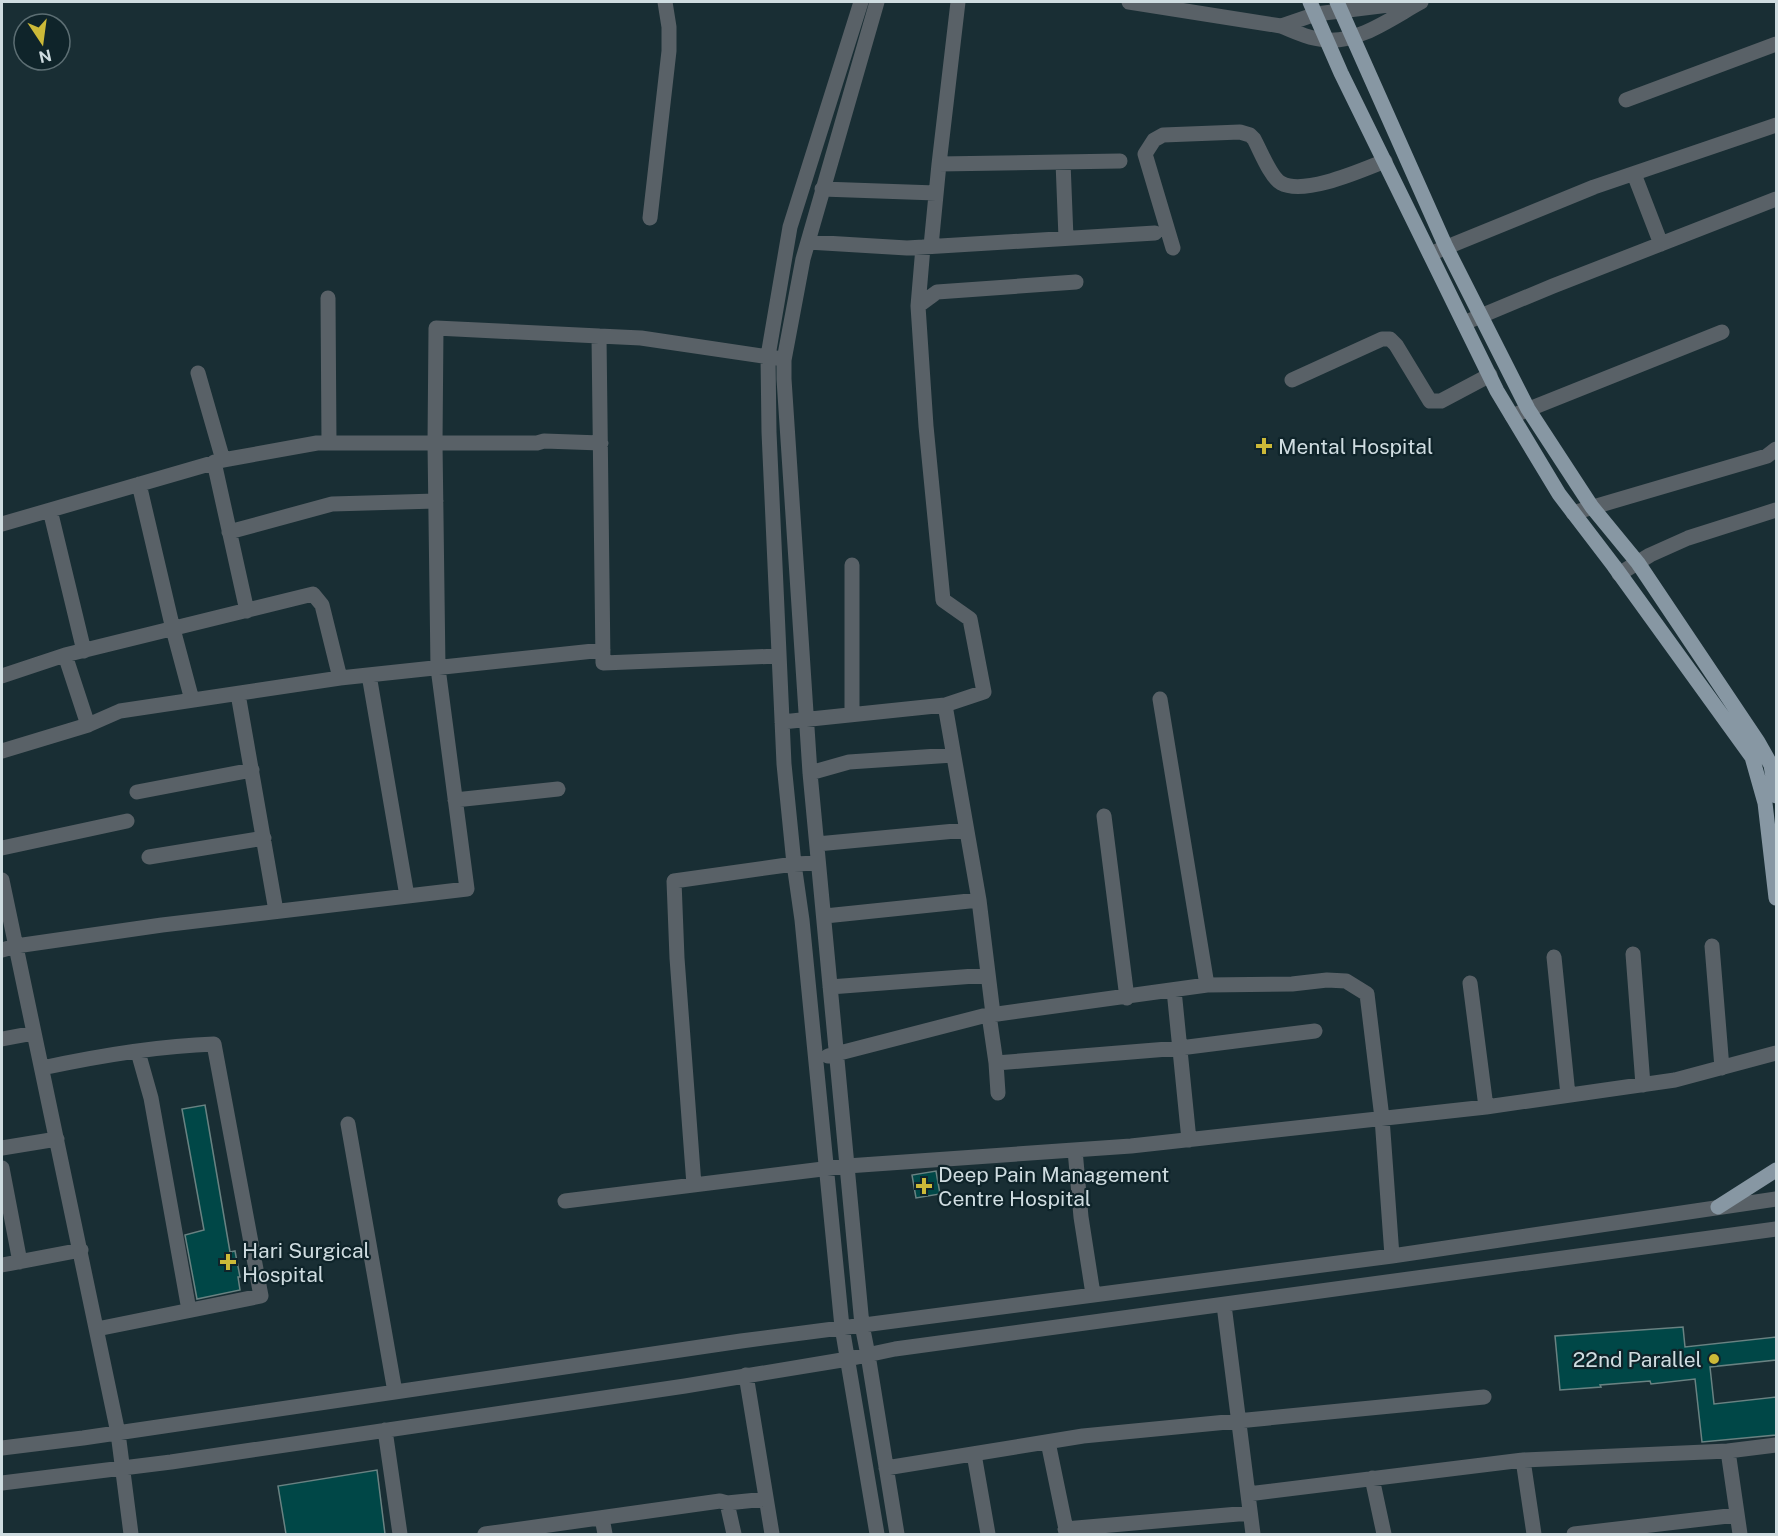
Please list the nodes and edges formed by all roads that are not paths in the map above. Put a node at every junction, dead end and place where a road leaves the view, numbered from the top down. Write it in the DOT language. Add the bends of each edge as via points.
graph roads {
  1 [pos="665,2"];
  2 [pos="861,2"];
  3 [pos="877,2"];
  4 [pos="958,2"];
  5 [pos="1130,2"];
  6 [pos="1418,2"];
  7 [pos="1339,6"];
  8 [pos="1313,8"];
  9 [pos="1281,26"];
  10 [pos="1352,37"];
  11 [pos="1327,40"];
  12 [pos="1776,44"];
  13 [pos="1626,100"];
  14 [pos="1776,125"];
  15 [pos="1120,161"];
  16 [pos="1385,161"];
  17 [pos="1063,162"];
  18 [pos="939,164"];
  19 [pos="1634,174"];
  20 [pos="822,189"];
  21 [pos="936,193"];
  22 [pos="1776,199"];
  23 [pos="650,218"];
  24 [pos="1155,233"];
  25 [pos="1066,238"];
  26 [pos="808,242"];
  27 [pos="1661,244"];
  28 [pos="927,247"];
  29 [pos="1446,247"];
  30 [pos="1173,248"];
  31 [pos="1430,254"];
  32 [pos="1077,282"];
  33 [pos="328,298"];
  34 [pos="918,306"];
  35 [pos="1480,317"];
  36 [pos="1464,323"];
  37 [pos="1722,332"];
  38 [pos="599,336"];
  39 [pos="768,356"];
  40 [pos="784,360"];
  41 [pos="198,373"];
  42 [pos="1490,375"];
  43 [pos="1292,380"];
  44 [pos="1528,409"];
  45 [pos="1512,416"];
  46 [pos="328,443"];
  47 [pos="435,443"];
  48 [pos="601,443"];
  49 [pos="1776,449"];
  50 [pos="219,461"];
  51 [pos="139,484"];
  52 [pos="436,501"];
  53 [pos="1592,507"];
  54 [pos="50,510"];
  55 [pos="1776,510"];
  56 [pos="1573,513"];
  57 [pos="2,524"];
  58 [pos="229,532"];
  59 [pos="1638,563"];
  60 [pos="852,566"];
  61 [pos="1619,574"];
  62 [pos="247,611"];
  63 [pos="173,629"];
  64 [pos="603,650"];
  65 [pos="84,651"];
  66 [pos="65,655"];
  67 [pos="778,656"];
  68 [pos="438,668"];
  69 [pos="369,675"];
  70 [pos="2,676"];
  71 [pos="340,678"];
  72 [pos="238,693"];
  73 [pos="1160,699"];
  74 [pos="192,700"];
  75 [pos="945,705"];
  76 [pos="852,714"];
  77 [pos="806,720"];
  78 [pos="782,722"];
  79 [pos="88,725"];
  80 [pos="2,751"];
  81 [pos="953,755"];
  82 [pos="1765,756"];
  83 [pos="252,770"];
  84 [pos="810,773"];
  85 [pos="558,789"];
  86 [pos="137,792"];
  87 [pos="1776,796"];
  88 [pos="455,800"];
  89 [pos="1104,816"];
  90 [pos="127,821"];
  91 [pos="966,830"];
  92 [pos="264,838"];
  93 [pos="817,844"];
  94 [pos="2,848"];
  95 [pos="148,857"];
  96 [pos="818,863"];
  97 [pos="794,864"];
  98 [pos="2,880"];
  99 [pos="406,896"];
  100 [pos="1776,898"];
  101 [pos="979,900"];
  102 [pos="276,911"];
  103 [pos="825,916"];
  104 [pos="1712,946"];
  105 [pos="9,948"];
  106 [pos="1633,954"];
  107 [pos="1554,957"];
  108 [pos="988,975"];
  109 [pos="1470,983"];
  110 [pos="1207,985"];
  111 [pos="830,987"];
  112 [pos="1174,990"];
  113 [pos="1127,998"];
  114 [pos="991,1015"];
  115 [pos="1315,1031"];
  116 [pos="34,1033"];
  117 [pos="2,1039"];
  118 [pos="1180,1048"];
  119 [pos="138,1052"];
  120 [pos="1776,1053"];
  121 [pos="837,1054"];
  122 [pos="817,1058"];
  123 [pos="996,1063"];
  124 [pos="42,1068"];
  125 [pos="1722,1068"];
  126 [pos="1643,1085"];
  127 [pos="998,1093"];
  128 [pos="1568,1095"];
  129 [pos="1486,1107"];
  130 [pos="1382,1118"];
  131 [pos="348,1124"];
  132 [pos="57,1139"];
  133 [pos="1189,1140"];
  134 [pos="2,1148"];
  135 [pos="1075,1150"];
  136 [pos="847,1166"];
  137 [pos="2,1168"];
  138 [pos="827,1169"];
  139 [pos="1776,1170"];
  140 [pos="694,1185"];
  141 [pos="1776,1199"];
  142 [pos="565,1201"];
  143 [pos="1718,1208"];
  144 [pos="1776,1229"];
  145 [pos="81,1250"];
  146 [pos="1392,1256"];
  147 [pos="20,1262"];
  148 [pos="2,1266"];
  149 [pos="1093,1294"];
  150 [pos="1224,1305"];
  151 [pos="189,1310"];
  152 [pos="862,1325"];
  153 [pos="842,1327"];
  154 [pos="97,1329"];
  155 [pos="868,1355"];
  156 [pos="848,1359"];
  157 [pos="746,1375"];
  158 [pos="395,1392"];
  159 [pos="1484,1397"];
  160 [pos="1239,1420"];
  161 [pos="385,1430"];
  162 [pos="118,1433"];
  163 [pos="1048,1442"];
  164 [pos="1776,1445"];
  165 [pos="2,1448"];
  166 [pos="1728,1451"];
  167 [pos="974,1454"];
  168 [pos="1524,1460"];
  169 [pos="123,1467"];
  170 [pos="886,1468"];
  171 [pos="1372,1478"];
  172 [pos="2,1483"];
  173 [pos="1248,1494"];
  174 [pos="766,1499"];
  175 [pos="728,1503"];
  176 [pos="1250,1513"];
  177 [pos="1737,1515"];
  178 [pos="602,1518"];
  179 [pos="1066,1532"];
  180 [pos="131,1534"];
  181 [pos="400,1534"];
  182 [pos="492,1534"];
  183 [pos="604,1534"];
  184 [pos="734,1534"];
  185 [pos="772,1534"];
  186 [pos="877,1534"];
  187 [pos="897,1534"];
  188 [pos="988,1534"];
  189 [pos="1252,1534"];
  190 [pos="1384,1534"];
  191 [pos="1534,1534"];
  192 [pos="1574,1534"];
  193 [pos="1740,1534"];
  1 -- 23 [label="street" via="669,51"];
  2 -- 39 [label="street" via="790,227"];
  3 -- 20 [label="street"];
  4 -- 18 [label="street"];
  5 -- 9 [label="street"];
  6 -- 7 [label="street"];
  6 -- 10 [label="street"];
  7 -- 8 [label="street"];
  7 -- 10 [label="main road"];
  8 -- 9 [label="street"];
  8 -- 11 [label="main road"];
  9 -- 11 [label="street"];
  10 -- 11 [label="street"];
  10 -- 29 [label="main road"];
  11 -- 16 [label="main road"];
  12 -- 13 [label="street"];
  14 -- 19 [label="street"];
  15 -- 17 [label="street"];
  16 -- 30 [label="street" via="1328,183 1297,186 1281,184 1250,135 1163,135 1154,140 1145,154"];
  16 -- 31 [label="main road"];
  17 -- 18 [label="street"];
  17 -- 25 [label="street"];
  18 -- 21 [label="street"];
  19 -- 27 [label="street"];
  19 -- 29 [label="street"];
  20 -- 21 [label="street"];
  20 -- 26 [label="street"];
  21 -- 28 [label="street"];
  22 -- 27 [label="street"];
  24 -- 25 [label="street"];
  25 -- 28 [label="street"];
  26 -- 28 [label="street"];
  26 -- 40 [label="street"];
  27 -- 35 [label="street"];
  28 -- 34 [label="street"];
  29 -- 31 [label="street"];
  29 -- 35 [label="main road"];
  31 -- 36 [label="main road"];
  32 -- 34 [label="street" via="936,292"];
  33 -- 46 [label="street"];
  34 -- 75 [label="street" via="943,600 970,619 984,692"];
  35 -- 36 [label="street"];
  35 -- 44 [label="main road"];
  36 -- 42 [label="main road"];
  37 -- 44 [label="street"];
  38 -- 39 [label="street"];
  38 -- 47 [label="street" via="436,328"];
  38 -- 48 [label="street"];
  39 -- 40 [label="street"];
  39 -- 67 [label="street"];
  40 -- 77 [label="street"];
  41 -- 50 [label="street"];
  42 -- 43 [label="street" via="1442,401 1430,401 1396,345 1390,339 1382,339"];
  42 -- 45 [label="main road"];
  44 -- 45 [label="street"];
  44 -- 53 [label="main road"];
  45 -- 56 [label="main road"];
  46 -- 47 [label="street"];
  46 -- 50 [label="street"];
  47 -- 48 [label="street"];
  47 -- 52 [label="street"];
  48 -- 64 [label="street"];
  49 -- 53 [label="street" via="1767,456"];
  50 -- 51 [label="street"];
  50 -- 58 [label="street"];
  51 -- 54 [label="street"];
  51 -- 63 [label="street"];
  52 -- 58 [label="street" via="332,504"];
  52 -- 68 [label="street"];
  53 -- 56 [label="street"];
  53 -- 59 [label="main road"];
  54 -- 57 [label="street"];
  54 -- 65 [label="street"];
  55 -- 59 [label="street" via="1688,538"];
  56 -- 61 [label="main road"];
  58 -- 62 [label="street"];
  59 -- 61 [label="street"];
  59 -- 82 [label="main road"];
  60 -- 76 [label="street"];
  61 -- 82 [label="main road"];
  62 -- 63 [label="street"];
  62 -- 71 [label="street" via="312,594 322,605"];
  63 -- 65 [label="street"];
  63 -- 74 [label="street"];
  64 -- 67 [label="street" via="603,663"];
  64 -- 68 [label="street"];
  65 -- 66 [label="street"];
  66 -- 70 [label="street"];
  66 -- 79 [label="street"];
  67 -- 78 [label="street"];
  68 -- 69 [label="street"];
  68 -- 88 [label="street"];
  69 -- 71 [label="street"];
  69 -- 99 [label="street"];
  71 -- 72 [label="street"];
  72 -- 74 [label="street"];
  72 -- 83 [label="street"];
  73 -- 110 [label="street"];
  74 -- 79 [label="street" via="120,711"];
  75 -- 76 [label="street"];
  75 -- 81 [label="street"];
  76 -- 77 [label="street"];
  77 -- 78 [label="street"];
  77 -- 84 [label="street"];
  78 -- 97 [label="street"];
  79 -- 80 [label="street"];
  81 -- 84 [label="street" via="849,762"];
  81 -- 91 [label="street"];
  82 -- 87 [label="main road" via="1771,765"];
  82 -- 100 [label="main road" via="1765,803"];
  83 -- 86 [label="street"];
  83 -- 92 [label="street"];
  84 -- 93 [label="street"];
  85 -- 88 [label="street"];
  88 -- 99 [label="street" via="467,889"];
  89 -- 113 [label="street"];
  90 -- 94 [label="street"];
  91 -- 93 [label="street"];
  91 -- 101 [label="street"];
  92 -- 95 [label="street"];
  92 -- 102 [label="street"];
  93 -- 96 [label="street"];
  96 -- 97 [label="street"];
  96 -- 103 [label="street"];
  97 -- 122 [label="street"];
  97 -- 140 [label="street" via="674,881"];
  98 -- 105 [label="street"];
  99 -- 102 [label="street"];
  101 -- 103 [label="street"];
  101 -- 108 [label="street"];
  102 -- 105 [label="street"];
  103 -- 111 [label="street"];
  104 -- 125 [label="street"];
  105 -- 116 [label="street"];
  106 -- 126 [label="street"];
  107 -- 128 [label="street"];
  108 -- 111 [label="street"];
  108 -- 114 [label="street"];
  109 -- 129 [label="street"];
  110 -- 112 [label="street"];
  110 -- 130 [label="street" via="1346,981 1367,994"];
  111 -- 121 [label="street"];
  112 -- 113 [label="street"];
  112 -- 118 [label="street"];
  113 -- 114 [label="street"];
  114 -- 121 [label="street"];
  114 -- 123 [label="street"];
  115 -- 118 [label="street"];
  116 -- 117 [label="street"];
  116 -- 124 [label="street"];
  118 -- 123 [label="street"];
  118 -- 133 [label="street"];
  119 -- 124 [label="street"];
  119 -- 151 [label="street" via="151,1098"];
  119 -- 151 [label="street" via="214,1044 261,1296"];
  120 -- 125 [label="street"];
  121 -- 122 [label="street"];
  121 -- 136 [label="street"];
  122 -- 138 [label="street"];
  123 -- 127 [label="street"];
  124 -- 132 [label="street"];
  125 -- 126 [label="street"];
  126 -- 128 [label="street"];
  128 -- 129 [label="street"];
  129 -- 130 [label="street"];
  130 -- 133 [label="street"];
  130 -- 146 [label="street"];
  131 -- 158 [label="street"];
  132 -- 134 [label="street"];
  132 -- 145 [label="street"];
  133 -- 135 [label="street"];
  135 -- 136 [label="street"];
  135 -- 149 [label="street"];
  136 -- 138 [label="street"];
  136 -- 152 [label="street"];
  137 -- 147 [label="street"];
  138 -- 140 [label="street"];
  138 -- 153 [label="street"];
  139 -- 143 [label="main road"];
  140 -- 142 [label="street"];
  141 -- 143 [label="street"];
  143 -- 146 [label="street"];
  144 -- 150 [label="street"];
  145 -- 147 [label="street"];
  145 -- 154 [label="street"];
  146 -- 149 [label="street"];
  147 -- 148 [label="street"];
  149 -- 152 [label="street"];
  150 -- 155 [label="street"];
  150 -- 160 [label="street"];
  151 -- 154 [label="street"];
  152 -- 153 [label="street"];
  152 -- 155 [label="street"];
  153 -- 156 [label="street"];
  153 -- 158 [label="street"];
  154 -- 162 [label="street"];
  155 -- 156 [label="street"];
  155 -- 170 [label="street"];
  156 -- 157 [label="street"];
  156 -- 186 [label="street"];
  157 -- 161 [label="street"];
  157 -- 174 [label="street"];
  158 -- 162 [label="street"];
  159 -- 160 [label="street"];
  160 -- 163 [label="street"];
  160 -- 173 [label="street"];
  161 -- 169 [label="street"];
  161 -- 181 [label="street"];
  162 -- 165 [label="street"];
  162 -- 169 [label="street"];
  163 -- 167 [label="street"];
  163 -- 179 [label="street"];
  164 -- 166 [label="street"];
  166 -- 168 [label="street"];
  166 -- 177 [label="street"];
  167 -- 170 [label="street"];
  167 -- 188 [label="street"];
  168 -- 171 [label="street"];
  168 -- 191 [label="street"];
  169 -- 172 [label="street"];
  169 -- 180 [label="street"];
  170 -- 187 [label="street"];
  171 -- 173 [label="street"];
  171 -- 190 [label="street"];
  173 -- 176 [label="street"];
  174 -- 175 [label="street"];
  174 -- 185 [label="street"];
  175 -- 178 [label="street"];
  175 -- 184 [label="street"];
  176 -- 179 [label="street"];
  176 -- 189 [label="street"];
  177 -- 192 [label="street"];
  177 -- 193 [label="street"];
  178 -- 182 [label="street"];
  178 -- 183 [label="street"];
}
